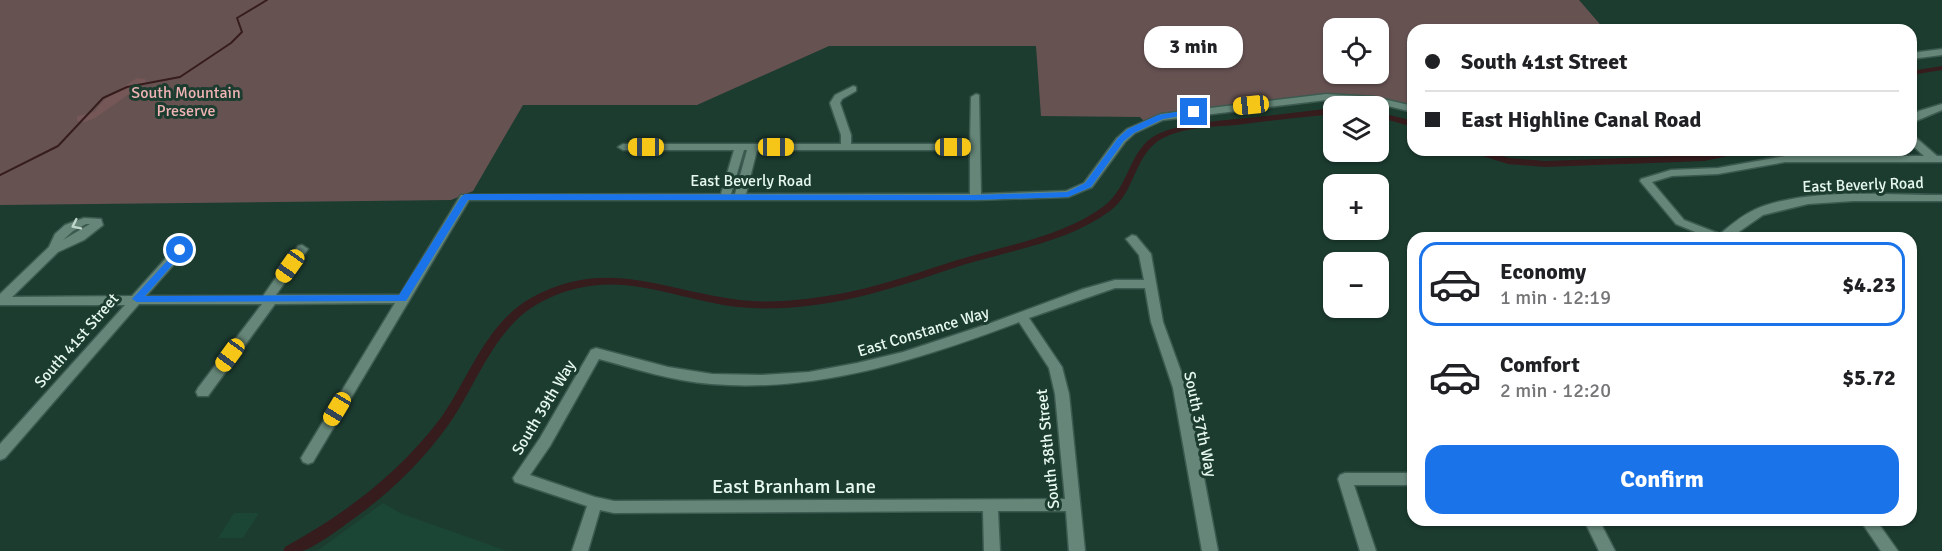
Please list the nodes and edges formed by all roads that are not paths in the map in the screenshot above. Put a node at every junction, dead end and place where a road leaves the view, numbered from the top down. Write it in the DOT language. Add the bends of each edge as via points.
graph roads {
  1 [pos="1942,52"];
  2 [pos="1917,55"];
  3 [pos="853,89"];
  4 [pos="976,97"];
  5 [pos="1942,107"];
  6 [pos="1407,108"];
  7 [pos="1917,116"];
  8 [pos="1917,143"];
  9 [pos="623,147"];
  10 [pos="740,147"];
  11 [pos="753,147"];
  12 [pos="846,147"];
  13 [pos="975,147"];
  14 [pos="1938,159"];
  15 [pos="725,197"];
  16 [pos="740,197"];
  17 [pos="975,197"];
  18 [pos="1942,198"];
  19 [pos="1706,232"];
  20 [pos="1729,232"];
  21 [pos="1132,239"];
  22 [pos="54,249"];
  23 [pos="302,249"];
  24 [pos="180,250"];
  25 [pos="1150,284"];
  26 [pos="137,299"];
  27 [pos="402,299"];
  28 [pos="268,300"];
  29 [pos="0,302"];
  30 [pos="1022,317"];
  31 [pos="596,353"];
  32 [pos="203,392"];
  33 [pos="0,454"];
  34 [pos="308,458"];
  35 [pos="520,478"];
  36 [pos="1407,479"];
  37 [pos="595,503"];
  38 [pos="1071,505"];
  39 [pos="990,507"];
  40 [pos="1594,526"];
  41 [pos="1871,526"];
  42 [pos="580,551"];
  43 [pos="992,551"];
  44 [pos="1077,551"];
  45 [pos="1210,551"];
  46 [pos="1368,551"];
  47 [pos="1607,551"];
  48 [pos="1890,551"];
  1 -- 2 [label="street"];
  3 -- 12 [label="street" via="835,103"];
  4 -- 13 [label="street"];
  5 -- 7 [label="street"];
  6 -- 17 [label="street, East Beverly Road" via="1375,100 1326,98 1161,117 1144,123 1121,140 1088,185 1068,194"];
  8 -- 14 [label="street"];
  9 -- 10 [label="street"];
  10 -- 11 [label="street"];
  10 -- 15 [label="street"];
  11 -- 12 [label="street"];
  11 -- 16 [label="street"];
  12 -- 13 [label="street"];
  13 -- 17 [label="street"];
  14 -- 19 [label="street" via="1785,159 1718,171 1671,173 1645,182 1680,222"];
  15 -- 16 [label="street, East Beverly Road"];
  15 -- 27 [label="street, East Beverly Road" via="465,197"];
  16 -- 17 [label="street, East Beverly Road"];
  18 -- 20 [label="street, East Beverly Road" via="1797,203 1763,211"];
  21 -- 25 [label="street, South 37th Way" via="1145,254"];
  22 -- 29 [label="street"];
  23 -- 28 [label="street"];
  24 -- 26 [label="street, South 41st Street"];
  25 -- 30 [label="street, East Constance Way" via="1115,284"];
  25 -- 45 [label="street, South 37th Way" via="1157,322 1180,388"];
  26 -- 28 [label="street"];
  26 -- 29 [label="street"];
  26 -- 33 [label="street, South 41st Street"];
  27 -- 28 [label="street"];
  27 -- 34 [label="street"];
  28 -- 32 [label="street"];
  30 -- 31 [label="street, East Constance Way" via="912,356 844,373 769,380 712,379 657,370"];
  30 -- 38 [label="street, South 38th Street" via="1055,368 1062,394"];
  31 -- 35 [label="street, South 39th Way"];
  35 -- 37 [label="street, East Branham Lane"];
  36 -- 46 [label="street" via="1345,479"];
  37 -- 39 [label="street, East Branham Lane" via="614,507"];
  37 -- 42 [label="street"];
  38 -- 39 [label="street, East Branham Lane"];
  38 -- 44 [label="street, South 38th Street"];
  39 -- 43 [label="street"];
  40 -- 47 [label="street"];
  41 -- 48 [label="street"];
}
